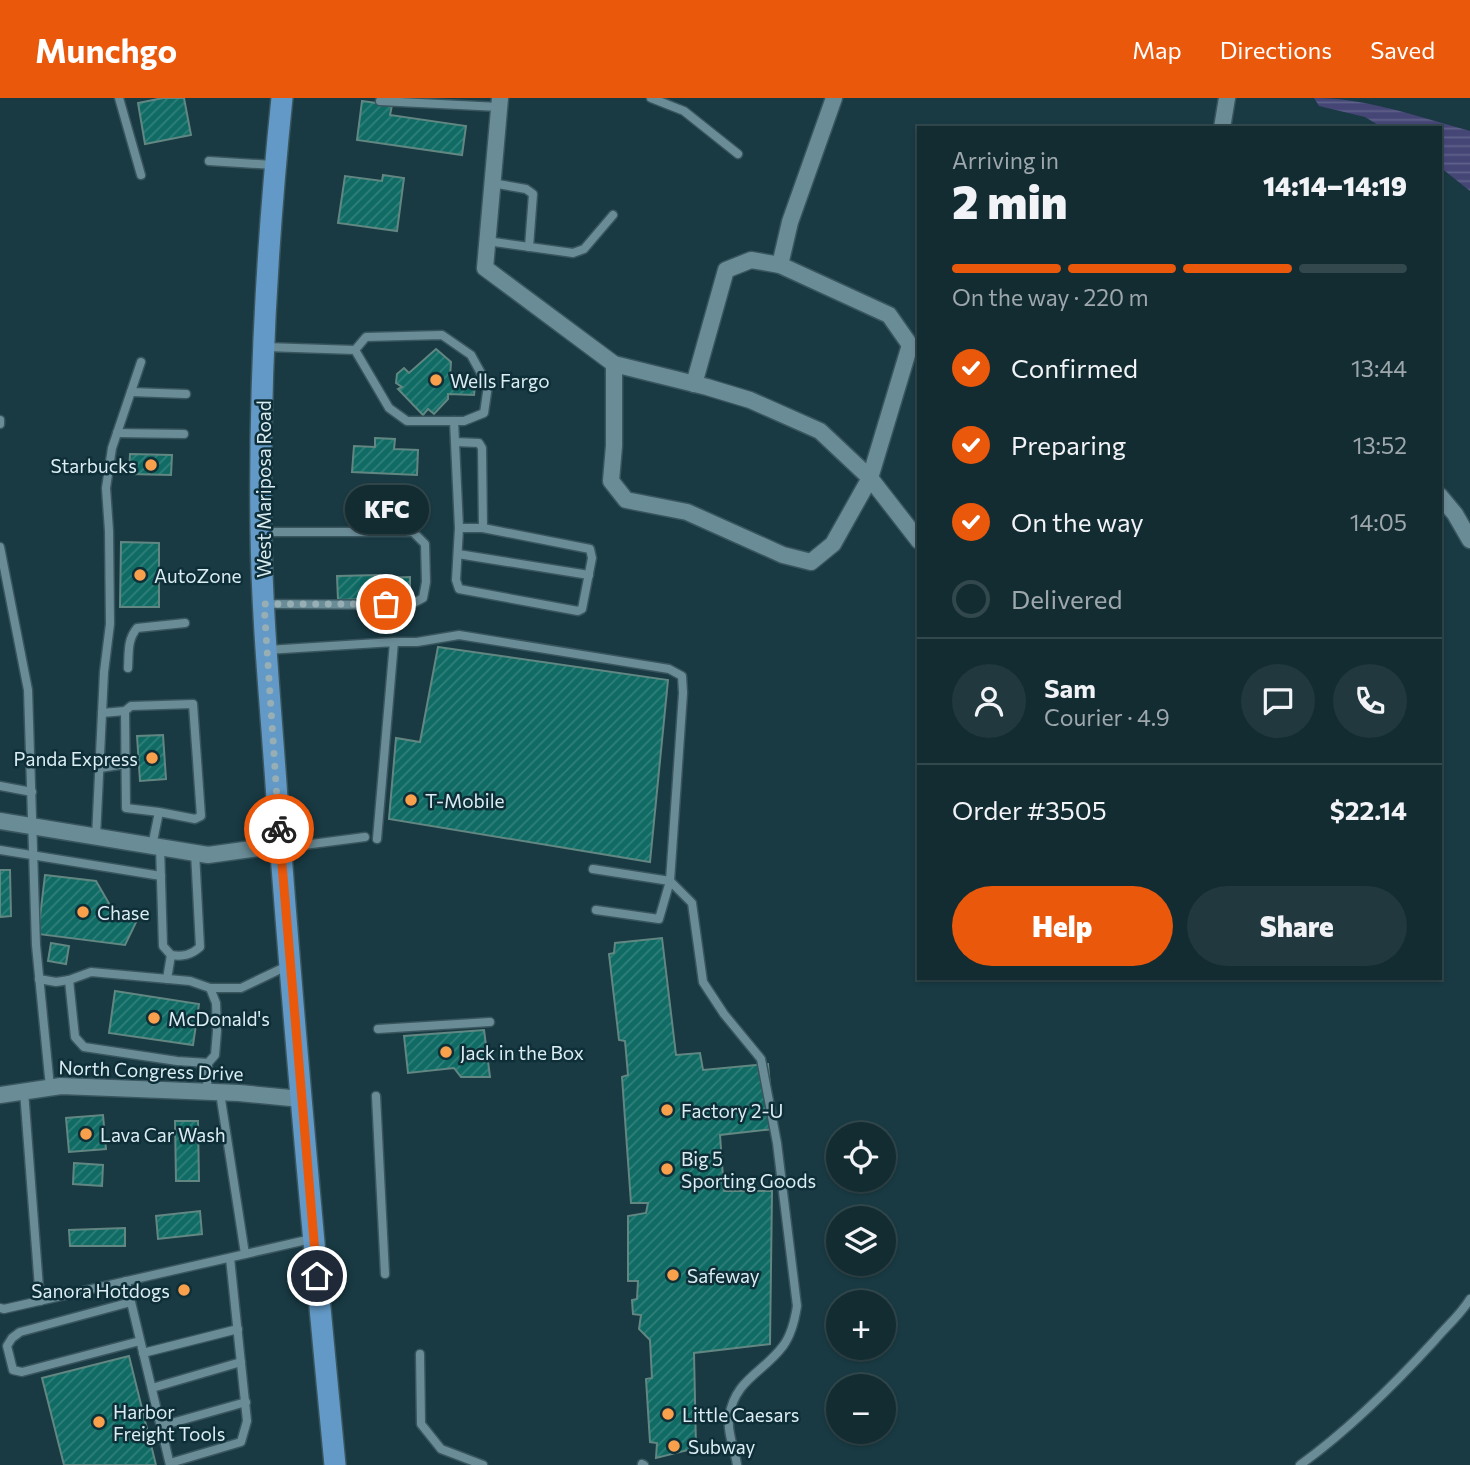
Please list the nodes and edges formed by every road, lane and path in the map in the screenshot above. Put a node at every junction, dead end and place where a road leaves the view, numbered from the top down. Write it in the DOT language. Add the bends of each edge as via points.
graph roads {
  1 [pos="119,98"];
  2 [pos="282,98"];
  3 [pos="651,98"];
  4 [pos="834,98"];
  5 [pos="1227,98"];
  6 [pos="380,101"];
  7 [pos="500,103"];
  8 [pos="1222,126"];
  9 [pos="738,154"];
  10 [pos="209,161"];
  11 [pos="275,165"];
  12 [pos="141,175"];
  13 [pos="492,183"];
  14 [pos="613,215"];
  15 [pos="487,241"];
  16 [pos="529,247"];
  17 [pos="780,265"];
  18 [pos="915,346"];
  19 [pos="263,347"];
  20 [pos="355,350"];
  21 [pos="141,362"];
  22 [pos="614,364"];
  23 [pos="694,384"];
  24 [pos="131,392"];
  25 [pos="186,394"];
  26 [pos="454,421"];
  27 [pos="117,433"];
  28 [pos="184,434"];
  29 [pos="455,442"];
  30 [pos="870,478"];
  31 [pos="1442,498"];
  32 [pos="459,528"];
  33 [pos="483,528"];
  34 [pos="261,532"];
  35 [pos="917,538"];
  36 [pos="1470,540"];
  37 [pos="0,547"];
  38 [pos="457,554"];
  39 [pos="589,575"];
  40 [pos="264,604"];
  41 [pos="185,623"];
  42 [pos="394,642"];
  43 [pos="267,650"];
  44 [pos="128,668"];
  45 [pos="125,711"];
  46 [pos="102,713"];
  47 [pos="126,764"];
  48 [pos="100,768"];
  49 [pos="0,786"];
  50 [pos="32,792"];
  51 [pos="159,812"];
  52 [pos="0,821"];
  53 [pos="33,827"];
  54 [pos="96,837"];
  55 [pos="365,837"];
  56 [pos="377,839"];
  57 [pos="156,846"];
  58 [pos="281,847"];
  59 [pos="0,850"];
  60 [pos="195,852"];
  61 [pos="34,854"];
  62 [pos="593,869"];
  63 [pos="161,876"];
  64 [pos="670,881"];
  65 [pos="596,910"];
  66 [pos="171,955"];
  67 [pos="290,964"];
  68 [pos="39,979"];
  69 [pos="167,979"];
  70 [pos="69,980"];
  71 [pos="210,988"];
  72 [pos="490,1022"];
  73 [pos="378,1029"];
  74 [pos="208,1063"];
  75 [pos="50,1087"];
  76 [pos="24,1091"];
  77 [pos="214,1092"];
  78 [pos="0,1095"];
  79 [pos="376,1096"];
  80 [pos="301,1099"];
  81 [pos="314,1238"];
  82 [pos="245,1254"];
  83 [pos="230,1258"];
  84 [pos="385,1273"];
  85 [pos="126,1281"];
  86 [pos="1470,1299"];
  87 [pos="40,1301"];
  88 [pos="131,1302"];
  89 [pos="0,1308"];
  90 [pos="237,1329"];
  91 [pos="140,1341"];
  92 [pos="143,1353"];
  93 [pos="420,1354"];
  94 [pos="241,1363"];
  95 [pos="152,1388"];
  96 [pos="246,1402"];
  97 [pos="161,1426"];
  98 [pos="170,1464"];
  99 [pos="335,1465"];
  100 [pos="483,1465"];
  101 [pos="737,1465"];
  102 [pos="1300,1465"];
  1 -- 12 [label="lane"];
  2 -- 11 [label="main road, West Mariposa Road"];
  3 -- 9 [label="lane" via="684,111"];
  4 -- 17 [label="street" via="790,222"];
  5 -- 8 [label="street"];
  6 -- 7 [label="lane"];
  7 -- 13 [label="street"];
  10 -- 11 [label="lane"];
  11 -- 19 [label="main road, West Mariposa Road"];
  13 -- 15 [label="street"];
  13 -- 16 [label="lane" via="533,194"];
  14 -- 16 [label="lane" via="584,249 573,253"];
  15 -- 16 [label="lane"];
  15 -- 22 [label="street" via="485,268"];
  17 -- 18 [label="street" via="889,314"];
  17 -- 23 [label="street" via="751,260 726,270"];
  18 -- 30 [label="street"];
  19 -- 20 [label="lane"];
  19 -- 34 [label="main road, West Mariposa Road"];
  20 -- 26 [label="lane" via="389,408 407,421"];
  20 -- 26 [label="lane" via="366,337 442,335 471,355 488,386 484,413"];
  21 -- 24 [label="lane"];
  22 -- 23 [label="street"];
  22 -- 30 [label="street" via="611,481 626,500 687,512 783,555 811,562 833,544"];
  23 -- 30 [label="street" via="750,400 820,431"];
  24 -- 25 [label="lane"];
  24 -- 27 [label="lane"];
  26 -- 29 [label="lane"];
  27 -- 28 [label="lane"];
  27 -- 46 [label="lane" via="106,488 110,624"];
  29 -- 32 [label="lane"];
  29 -- 33 [label="lane" via="479,443 482,448"];
  30 -- 35 [label="street"];
  31 -- 36 [label="street"];
  32 -- 33 [label="lane"];
  32 -- 38 [label="lane"];
  33 -- 39 [label="lane" via="590,549"];
  34 -- 40 [label="main road, West Mariposa Road"];
  34 -- 40 [label="lane" via="413,532 425,544 423,598 410,605"];
  37 -- 50 [label="lane" via="28,690"];
  38 -- 39 [label="lane"];
  38 -- 39 [label="lane" via="459,589 578,611"];
  40 -- 43 [label="main road, West Mariposa Road"];
  41 -- 44 [label="lane" via="137,628 129,644"];
  42 -- 43 [label="lane"];
  42 -- 56 [label="lane"];
  42 -- 64 [label="lane" via="459,635 668,669 682,676"];
  43 -- 58 [label="main road, West Mariposa Road"];
  45 -- 46 [label="lane"];
  45 -- 47 [label="lane"];
  45 -- 51 [label="lane" via="131,706 193,704 201,816 195,819"];
  46 -- 48 [label="lane"];
  47 -- 48 [label="lane"];
  47 -- 51 [label="lane" via="126,808"];
  48 -- 54 [label="lane"];
  49 -- 50 [label="lane"];
  50 -- 53 [label="lane"];
  51 -- 57 [label="lane"];
  52 -- 53 [label="street"];
  53 -- 54 [label="street"];
  53 -- 61 [label="lane"];
  54 -- 57 [label="street"];
  55 -- 58 [label="lane"];
  57 -- 60 [label="street"];
  57 -- 63 [label="lane"];
  58 -- 60 [label="street" via="208,855"];
  58 -- 67 [label="main road, West Mariposa Road"];
  59 -- 61 [label="lane"];
  60 -- 66 [label="lane" via="201,947 182,957"];
  61 -- 63 [label="lane"];
  61 -- 68 [label="lane"];
  62 -- 64 [label="lane"];
  63 -- 66 [label="lane" via="163,946"];
  64 -- 65 [label="lane" via="659,919"];
  64 -- 101 [label="lane" via="692,903 703,982 761,1059 777,1143 797,1306 784,1345 735,1395 729,1419"];
  66 -- 69 [label="lane"];
  67 -- 71 [label="lane" via="241,988"];
  67 -- 80 [label="main road, West Mariposa Road"];
  68 -- 70 [label="lane"];
  68 -- 75 [label="lane"];
  69 -- 70 [label="lane" via="90,972"];
  69 -- 71 [label="lane"];
  70 -- 74 [label="lane" via="75,1037 84,1047"];
  71 -- 74 [label="lane" via="216,1003 217,1031 215,1055"];
  72 -- 73 [label="lane"];
  74 -- 77 [label="lane"];
  75 -- 76 [label="street, North Congress Drive"];
  75 -- 77 [label="street, North Congress Drive"];
  76 -- 78 [label="street, North Congress Drive"];
  76 -- 87 [label="lane"];
  77 -- 80 [label="street, North Congress Drive"];
  77 -- 82 [label="lane"];
  79 -- 84 [label="lane"];
  80 -- 81 [label="main road, West Mariposa Road"];
  81 -- 82 [label="lane"];
  81 -- 99 [label="main road, West Mariposa Road"];
  82 -- 83 [label="lane"];
  83 -- 85 [label="lane"];
  83 -- 90 [label="lane"];
  85 -- 87 [label="lane"];
  85 -- 88 [label="lane"];
  86 -- 102 [label="lane" via="1362,1415"];
  87 -- 89 [label="lane"];
  88 -- 91 [label="lane"];
  88 -- 91 [label="lane" via="20,1332 7,1346 13,1370 22,1372"];
  90 -- 92 [label="lane"];
  90 -- 94 [label="lane"];
  91 -- 92 [label="lane"];
  92 -- 95 [label="lane"];
  93 -- 100 [label="lane" via="421,1424 441,1449"];
  94 -- 95 [label="lane"];
  94 -- 96 [label="lane"];
  95 -- 97 [label="lane"];
  96 -- 97 [label="lane"];
  96 -- 98 [label="lane" via="241,1442"];
  97 -- 98 [label="lane"];
}
